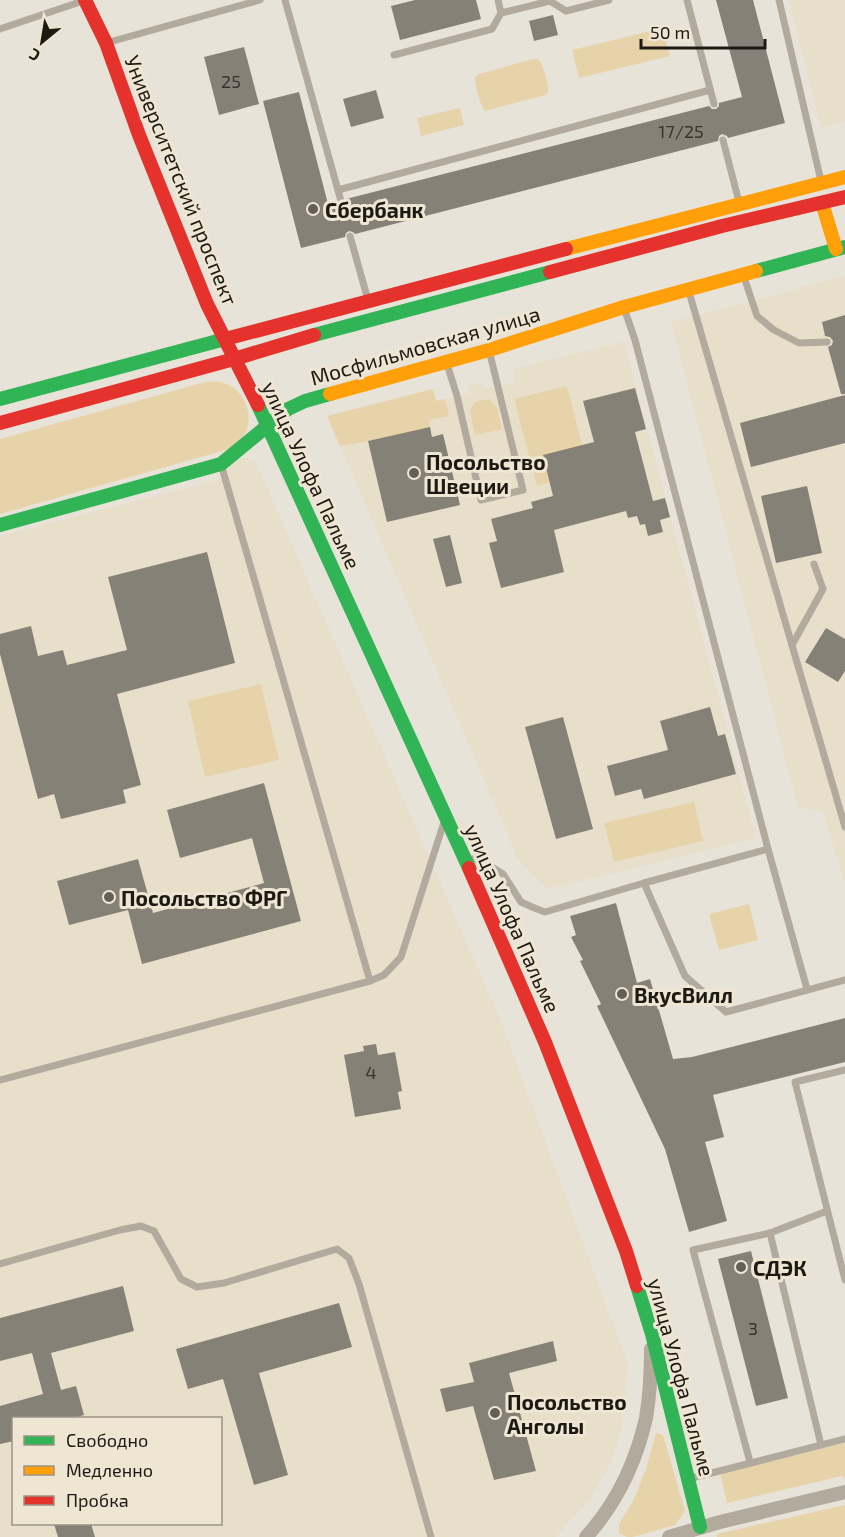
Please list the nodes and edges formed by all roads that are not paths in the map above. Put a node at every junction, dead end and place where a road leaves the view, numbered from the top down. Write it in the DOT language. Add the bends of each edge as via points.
graph roads {
  1 [pos="85,0"];
  2 [pos="97,0"];
  3 [pos="224,0"];
  4 [pos="260,0"];
  5 [pos="285,0"];
  6 [pos="498,0"];
  7 [pos="609,0"];
  8 [pos="687,0"];
  9 [pos="779,0"];
  10 [pos="226,9"];
  11 [pos="501,13"];
  12 [pos="0,29"];
  13 [pos="104,40"];
  14 [pos="394,55"];
  15 [pos="710,90"];
  16 [pos="714,104"];
  17 [pos="723,140"];
  18 [pos="845,177"];
  19 [pos="822,183"];
  20 [pos="338,190"];
  21 [pos="845,197"];
  22 [pos="341,201"];
  23 [pos="822,203"];
  24 [pos="739,205"];
  25 [pos="350,236"];
  26 [pos="840,248"];
  27 [pos="743,274"];
  28 [pos="688,289"];
  29 [pos="368,302"];
  30 [pos="624,307"];
  31 [pos="225,339"];
  32 [pos="827,342"];
  33 [pos="489,350"];
  34 [pos="234,359"];
  35 [pos="447,362"];
  36 [pos="0,399"];
  37 [pos="0,423"];
  38 [pos="268,425"];
  39 [pos="221,464"];
  40 [pos="0,525"];
  41 [pos="814,564"];
  42 [pos="792,645"];
  43 [pos="445,818"];
  44 [pos="845,826"];
  45 [pos="768,849"];
  46 [pos="464,858"];
  47 [pos="644,884"];
  48 [pos="845,980"];
  49 [pos="370,981"];
  50 [pos="807,989"];
  51 [pos="845,1070"];
  52 [pos="0,1080"];
  53 [pos="827,1211"];
  54 [pos="770,1233"];
  55 [pos="0,1264"];
  56 [pos="845,1280"];
  57 [pos="652,1334"];
  58 [pos="845,1439"];
  59 [pos="821,1445"];
  60 [pos="750,1462"];
  61 [pos="687,1479"];
  62 [pos="845,1492"];
  63 [pos="702,1532"];
  64 [pos="431,1537"];
  65 [pos="586,1537"];
  66 [pos="669,1537"];
  1 -- 12 [label="lane"];
  1 -- 13 [label="street, Университетский проспект"];
  2 -- 13 [label="street, Университетский проспект"];
  3 -- 10 [label="lane"];
  4 -- 10 [label="lane"];
  5 -- 20 [label="lane"];
  6 -- 11 [label="lane"];
  7 -- 11 [label="lane" via="566,11 550,1"];
  8 -- 15 [label="lane"];
  9 -- 19 [label="lane"];
  10 -- 13 [label="lane"];
  11 -- 14 [label="lane" via="492,29"];
  13 -- 31 [label="street, Университетский проспект" via="207,304"];
  15 -- 16 [label="lane"];
  15 -- 20 [label="lane"];
  17 -- 24 [label="lane"];
  18 -- 19 [label="street"];
  19 -- 24 [label="street"];
  20 -- 22 [label="lane"];
  21 -- 23 [label="street, Мосфильмовская улица"];
  23 -- 26 [label="street"];
  23 -- 34 [label="street, Мосфильмовская улица" via="722,226"];
  24 -- 29 [label="street"];
  25 -- 29 [label="lane"];
  26 -- 27 [label="street, Мосфильмовская улица"];
  27 -- 28 [label="street, Мосфильмовская улица"];
  27 -- 32 [label="lane" via="757,316 765,323 799,343"];
  28 -- 30 [label="street, Мосфильмовская улица"];
  28 -- 42 [label="lane"];
  29 -- 31 [label="street"];
  30 -- 33 [label="street, Мосфильмовская улица"];
  30 -- 45 [label="lane"];
  31 -- 34 [label="street, улица Улофа Пальме"];
  31 -- 36 [label="street"];
  33 -- 35 [label="street, Мосфильмовская улица"];
  33 -- 35 [label="lane" via="523,490 481,500"];
  34 -- 37 [label="street, Мосфильмовская улица"];
  34 -- 38 [label="street, улица Улофа Пальме"];
  35 -- 38 [label="street, Мосфильмовская улица" via="304,401"];
  38 -- 39 [label="street, Мосфильмовская улица"];
  38 -- 43 [label="street, улица Улофа Пальме"];
  39 -- 40 [label="street, Мосфильмовская улица"];
  39 -- 49 [label="lane"];
  41 -- 42 [label="lane" via="823,589"];
  42 -- 44 [label="lane"];
  43 -- 46 [label="street, улица Улофа Пальме"];
  43 -- 49 [label="lane" via="400,957 384,975"];
  45 -- 47 [label="lane"];
  45 -- 50 [label="lane"];
  46 -- 47 [label="lane" via="482,861 503,874 521,902 545,912"];
  46 -- 57 [label="street, улица Улофа Пальме" via="545,1042 626,1251"];
  47 -- 50 [label="lane" via="685,976 726,1012"];
  48 -- 50 [label="lane"];
  49 -- 52 [label="lane"];
  51 -- 53 [label="lane" via="795,1082"];
  53 -- 54 [label="lane"];
  53 -- 56 [label="lane"];
  54 -- 59 [label="lane"];
  54 -- 60 [label="lane" via="693,1251"];
  55 -- 64 [label="lane" via="141,1226 154,1231 181,1279 198,1287 337,1250 349,1258 359,1284"];
  57 -- 61 [label="street, улица Улофа Пальме"];
  57 -- 65 [label="street" via="645,1418 634,1459 618,1495"];
  58 -- 59 [label="lane"];
  59 -- 60 [label="lane"];
  60 -- 61 [label="lane"];
  61 -- 63 [label="street, улица Улофа Пальме"];
  62 -- 63 [label="street"];
  63 -- 66 [label="street"];
}
